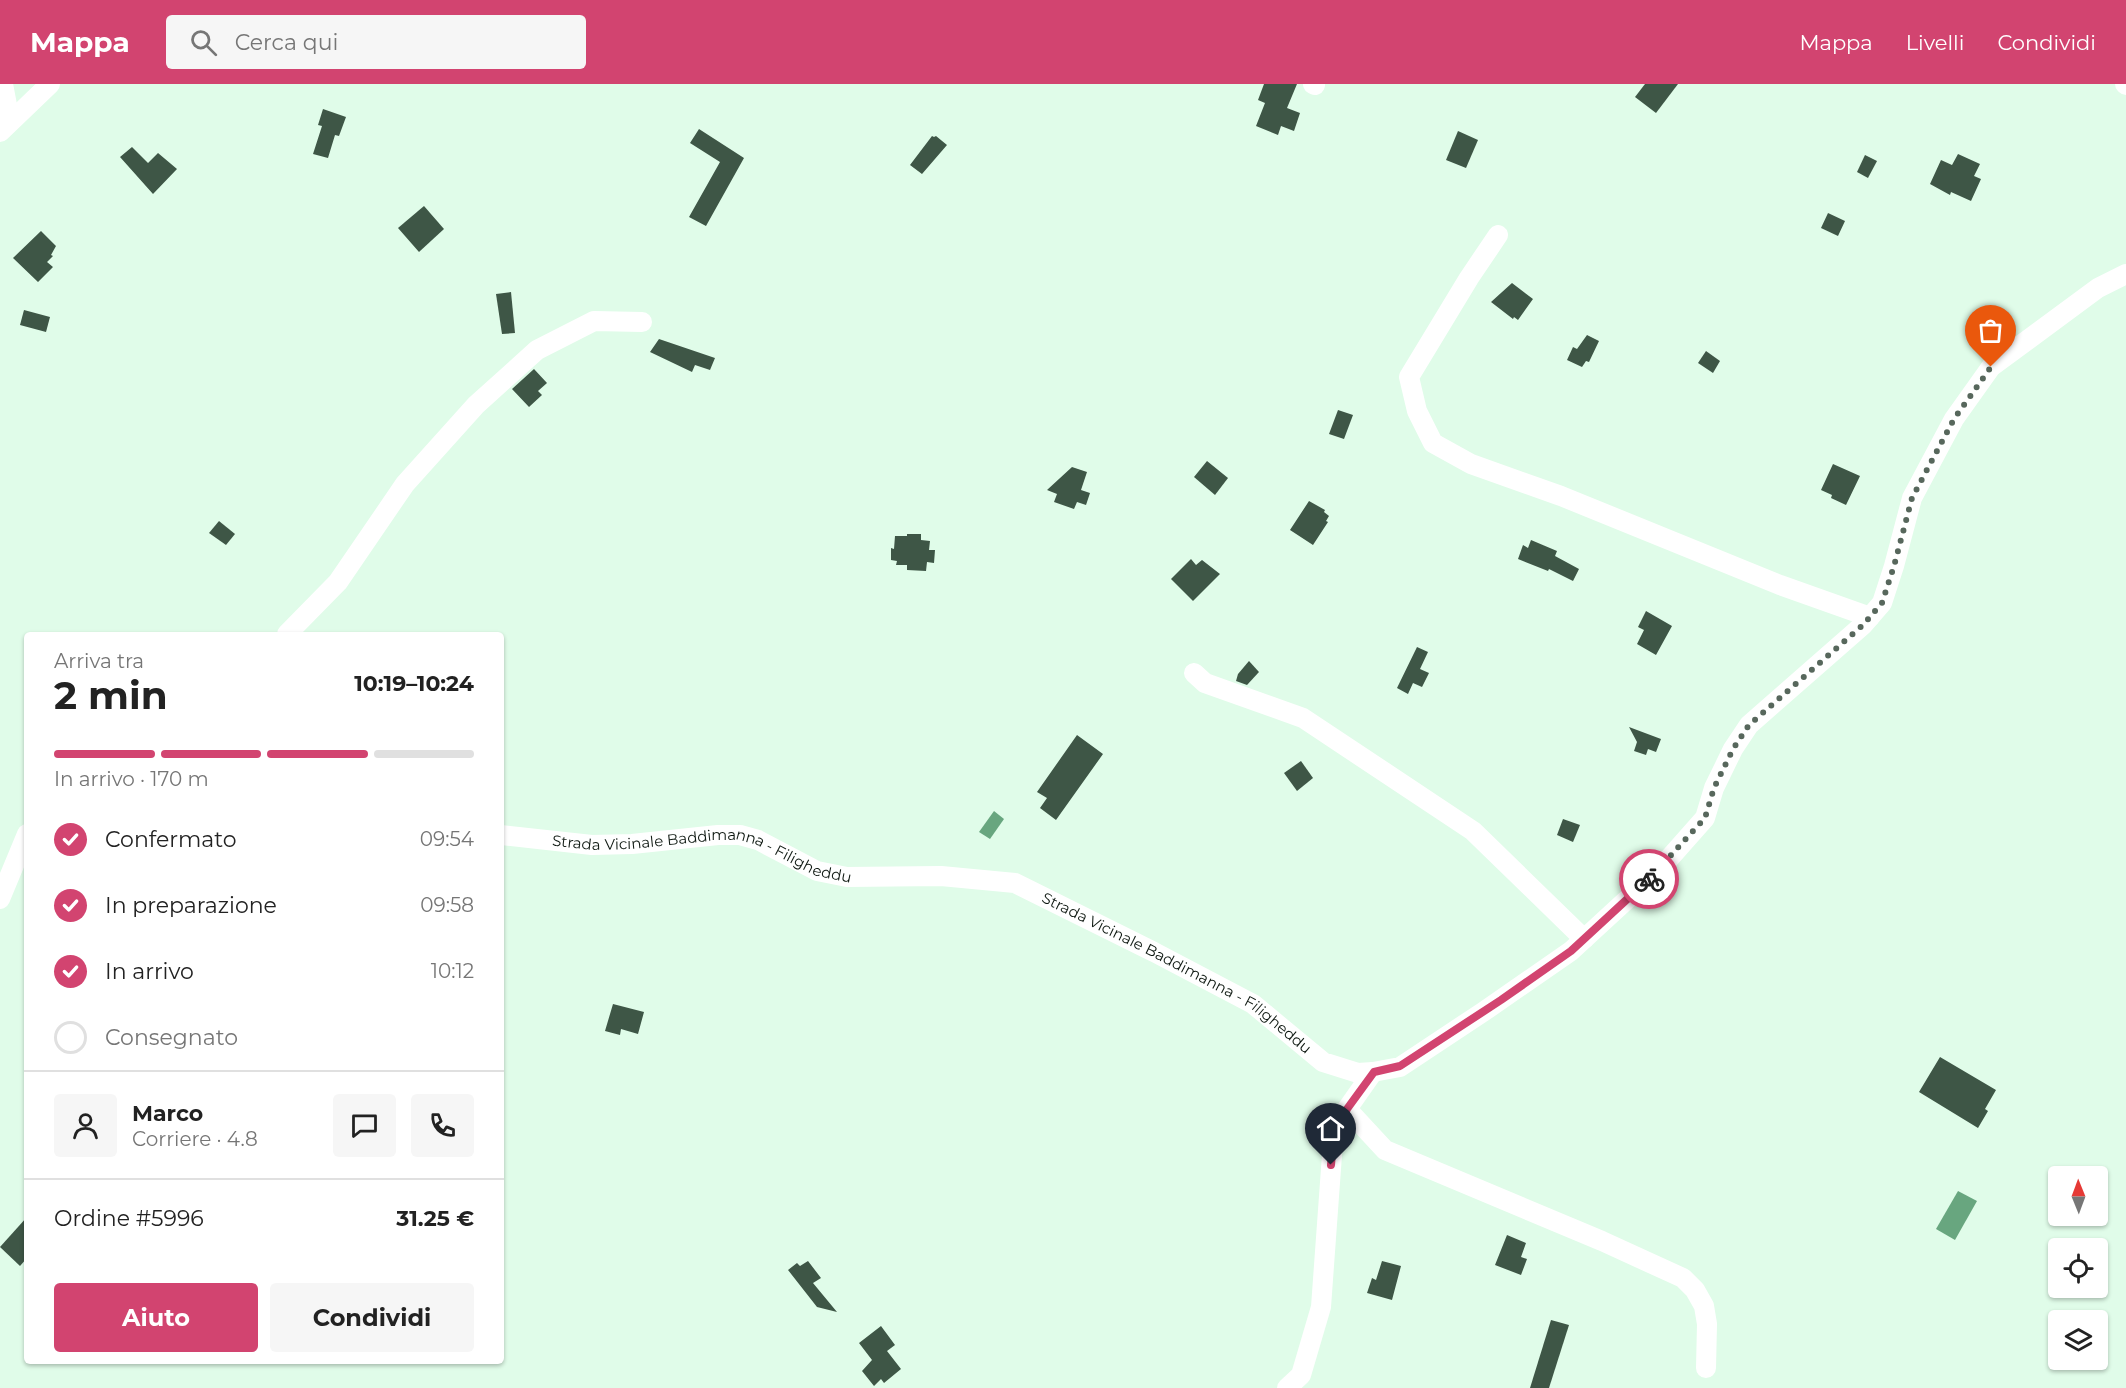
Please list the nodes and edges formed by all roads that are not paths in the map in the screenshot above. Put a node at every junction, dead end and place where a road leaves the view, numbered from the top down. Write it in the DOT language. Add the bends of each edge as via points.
graph roads {
  1 [pos="3,84"];
  2 [pos="50,84"];
  3 [pos="5,127"];
  4 [pos="1498,235"];
  5 [pos="2126,274"];
  6 [pos="642,322"];
  7 [pos="1870,617"];
  8 [pos="289,632"];
  9 [pos="1194,673"];
  10 [pos="504,835"];
  11 [pos="24,841"];
  12 [pos="0,899"];
  13 [pos="1584,939"];
  14 [pos="1374,1072"];
  15 [pos="1347,1109"];
  16 [pos="1706,1368"];
  17 [pos="1287,1388"];
  1 -- 3 [label="street"];
  2 -- 3 [label="street"];
  4 -- 7 [label="street" via="1409,377 1417,411 1433,443 1471,464"];
  5 -- 7 [label="street, Strada Vicinale Baddimanna - Filigheddu" via="2098,288 1991,367 1954,419 1912,498 1882,603"];
  6 -- 8 [label="street" via="594,321 537,350 476,405 405,484 338,582"];
  7 -- 13 [label="street, Strada Vicinale Baddimanna - Filigheddu" via="1749,725 1714,788 1705,818 1659,870"];
  9 -- 13 [label="street" via="1205,683 1303,718 1473,831"];
  10 -- 14 [label="street, Strada Vicinale Baddimanna - Filigheddu" via="592,845 740,835 758,840 818,871 847,877 941,876 1015,883 1253,1004 1323,1062 1358,1073"];
  11 -- 12 [label="street"];
  13 -- 14 [label="street, Strada Vicinale Baddimanna - Filigheddu" via="1400,1066"];
  14 -- 15 [label="street"];
  15 -- 16 [label="street" via="1384,1150 1683,1278 1704,1306"];
  15 -- 17 [label="street" via="1333,1141 1322,1306 1301,1375"];
}
